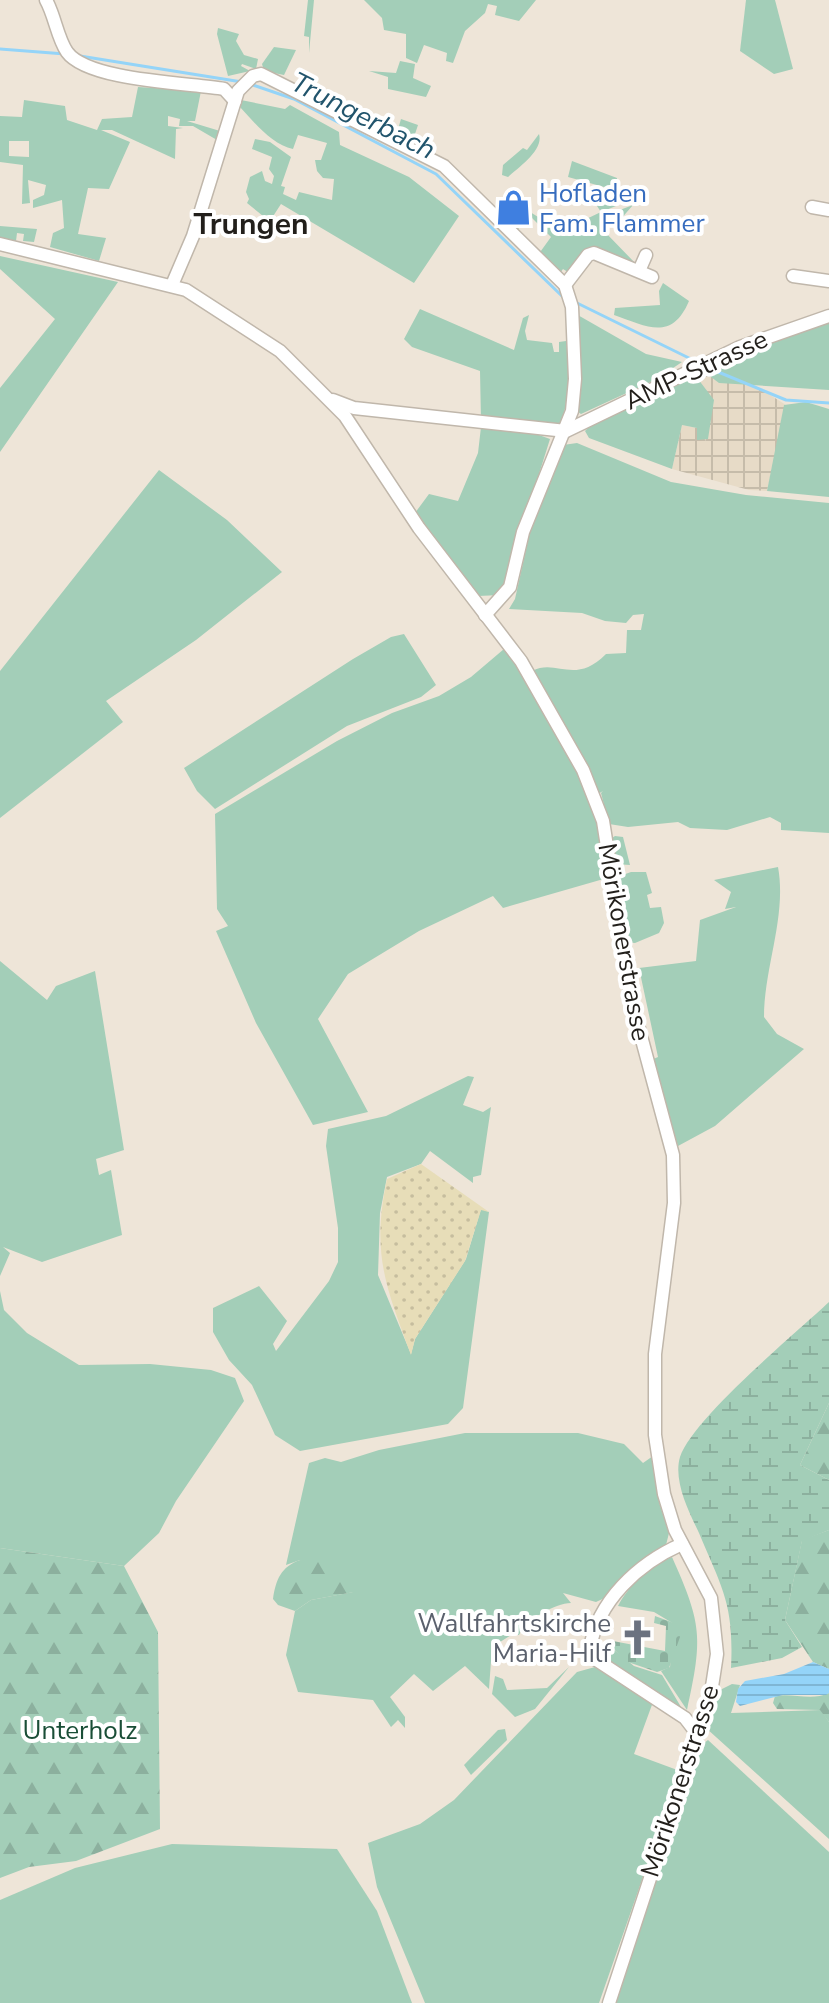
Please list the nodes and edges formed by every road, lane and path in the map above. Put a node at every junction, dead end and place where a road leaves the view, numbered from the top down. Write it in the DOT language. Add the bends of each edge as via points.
graph roads {
  1 [pos="46,0"];
  2 [pos="237,96"];
  3 [pos="812,207"];
  4 [pos="829,210"];
  5 [pos="0,244"];
  6 [pos="646,255"];
  7 [pos="639,271"];
  8 [pos="793,276"];
  9 [pos="652,277"];
  10 [pos="829,281"];
  11 [pos="172,285"];
  12 [pos="567,288"];
  13 [pos="829,316"];
  14 [pos="330,398"];
  15 [pos="566,431"];
  16 [pos="485,615"];
  17 [pos="682,1544"];
  18 [pos="695,1731"];
  19 [pos="609,2003"];
  1 -- 2 [label="street" via="74,59 146,81 224,89"];
  2 -- 11 [label="street"];
  2 -- 12 [label="street" via="253,76 275,78 444,166"];
  3 -- 4 [label="street"];
  5 -- 11 [label="street, Mörikonerstrasse"];
  6 -- 7 [label="street"];
  7 -- 9 [label="street"];
  7 -- 12 [label="street" via="592,253"];
  8 -- 10 [label="street"];
  11 -- 14 [label="street, Mörikonerstrasse" via="198,295 263,338"];
  12 -- 15 [label="street" via="575,379"];
  13 -- 15 [label="street, AMP-Strasse" via="740,347"];
  14 -- 15 [label="street" via="354,408"];
  14 -- 16 [label="street, Mörikonerstrasse"];
  15 -- 16 [label="street" via="556,443 523,532 510,587"];
  16 -- 17 [label="street, Mörikonerstrasse" via="533,679 583,770 603,821 631,999 673,1155 674,1203 653,1398 662,1485"];
  17 -- 18 [label="street, Mörikonerstrasse" via="711,1598 716,1627 714,1680"];
  17 -- 18 [label="street" via="643,1566 620,1589 602,1611 590,1649 595,1659 685,1718"];
  18 -- 19 [label="street, Mörikonerstrasse"];
}
